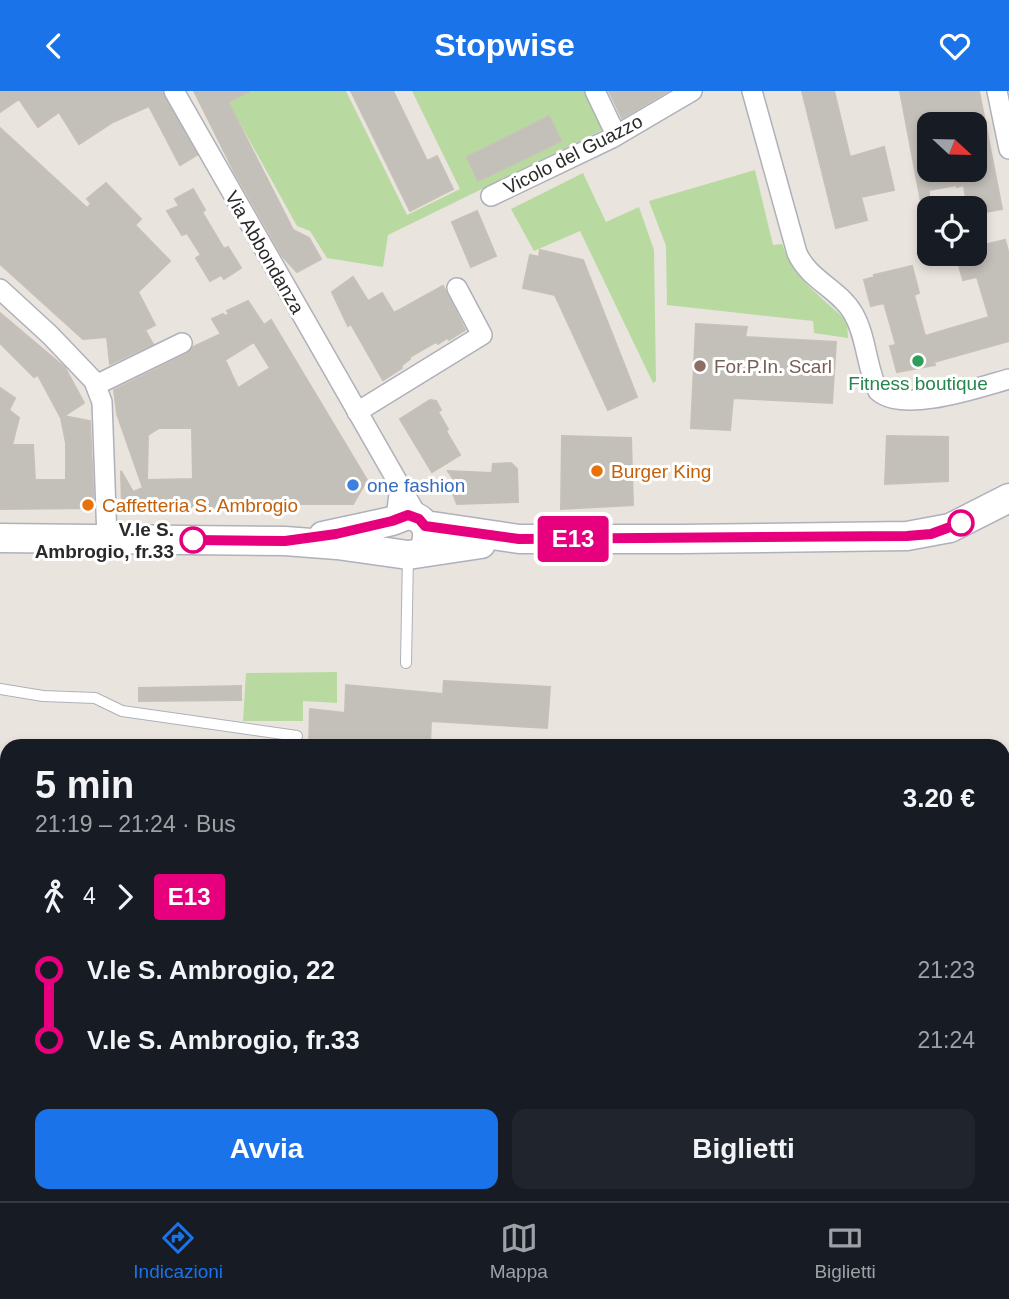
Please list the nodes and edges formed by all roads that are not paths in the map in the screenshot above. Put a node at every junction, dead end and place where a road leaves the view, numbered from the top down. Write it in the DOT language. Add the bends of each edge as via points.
graph roads {
  1 [pos="174,91"];
  2 [pos="595,91"];
  3 [pos="692,91"];
  4 [pos="752,91"];
  5 [pos="997,91"];
  6 [pos="616,135"];
  7 [pos="1009,149"];
  8 [pos="491,196"];
  9 [pos="457,288"];
  10 [pos="0,289"];
  11 [pos="182,343"];
  12 [pos="1009,379"];
  13 [pos="96,385"];
  14 [pos="357,412"];
  15 [pos="1009,498"];
  16 [pos="408,521"];
  17 [pos="0,538"];
  18 [pos="107,539"];
  19 [pos="519,539"];
  20 [pos="285,541"];
  21 [pos="408,554"];
  22 [pos="407,663"];
  23 [pos="0,689"];
  24 [pos="297,736"];
  1 -- 14 [label="street, Via Abbondanza"];
  2 -- 6 [label="street"];
  3 -- 6 [label="street, Vicolo del Guazzo"];
  4 -- 12 [label="street" via="797,253 812,275 853,313 878,391 884,397 940,399"];
  5 -- 7 [label="street"];
  6 -- 8 [label="street, Vicolo del Guazzo"];
  9 -- 14 [label="street" via="482,335"];
  10 -- 13 [label="street" via="50,334"];
  11 -- 13 [label="street"];
  13 -- 18 [label="street" via="102,402"];
  14 -- 16 [label="street, Via Abbondanza" via="400,486"];
  15 -- 19 [label="main road" via="931,534"];
  16 -- 19 [label="main road"];
  16 -- 20 [label="main road"];
  16 -- 21 [label="main road" via="387,532 389,545"];
  17 -- 18 [label="main road"];
  18 -- 20 [label="main road"];
  19 -- 21 [label="main road"];
  20 -- 21 [label="main road"];
  21 -- 22 [label="lane"];
  23 -- 24 [label="lane" via="95,698 122,711"];
}
